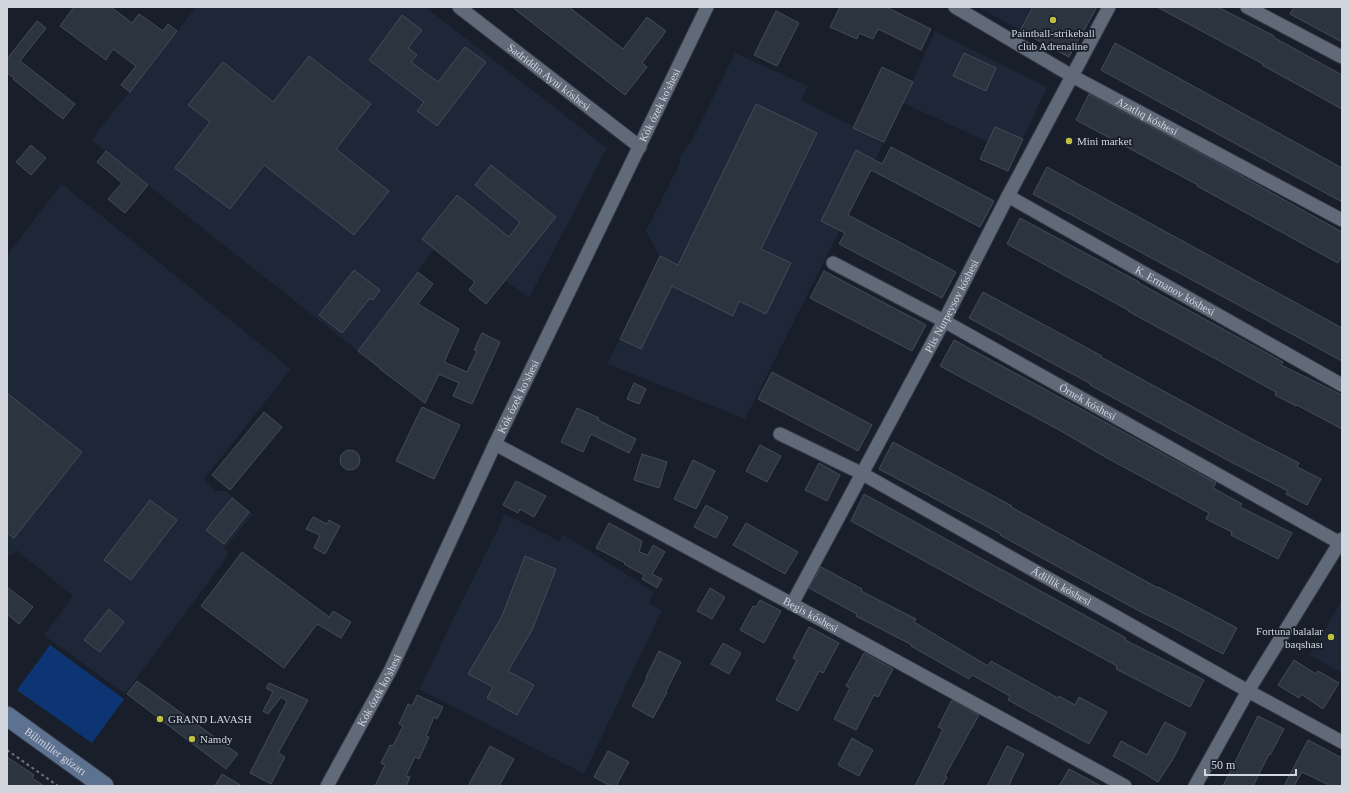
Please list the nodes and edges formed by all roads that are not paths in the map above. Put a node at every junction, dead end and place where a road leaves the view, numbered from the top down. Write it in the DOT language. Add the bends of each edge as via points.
graph roads {
  1 [pos="459,7"];
  2 [pos="707,7"];
  3 [pos="955,7"];
  4 [pos="1109,7"];
  5 [pos="1247,7"];
  6 [pos="1342,58"];
  7 [pos="1072,76"];
  8 [pos="640,147"];
  9 [pos="1008,196"];
  10 [pos="1342,220"];
  11 [pos="833,263"];
  12 [pos="944,321"];
  13 [pos="1342,385"];
  14 [pos="780,434"];
  15 [pos="495,444"];
  16 [pos="861,473"];
  17 [pos="1341,541"];
  18 [pos="792,604"];
  19 [pos="1248,691"];
  20 [pos="7,716"];
  21 [pos="1342,742"];
  22 [pos="104,786"];
  23 [pos="327,786"];
  24 [pos="1126,786"];
  25 [pos="1195,786"];
  1 -- 8 [label="street, Sadriddin Ayni kóshesi"];
  2 -- 8 [label="street, Kók ózek ko'shesi"];
  3 -- 7 [label="street, Azatlıq kóshesi"];
  4 -- 7 [label="street, Plis Nurpeysov kóshesi"];
  5 -- 6 [label="street"];
  7 -- 9 [label="street, Plis Nurpeysov kóshesi"];
  7 -- 10 [label="street, Azatlıq kóshesi"];
  8 -- 15 [label="street, Kók ózek ko'shesi"];
  9 -- 12 [label="street, Plis Nurpeysov kóshesi"];
  9 -- 13 [label="street, K. Ermanov kóshesi"];
  11 -- 12 [label="street, Órnek kóshesi"];
  12 -- 16 [label="street, Plis Nurpeysov kóshesi"];
  12 -- 17 [label="street, Órnek kóshesi"];
  14 -- 16 [label="street, Ádillik kóshesi"];
  15 -- 18 [label="street, Begis kóshesi"];
  15 -- 23 [label="street, Kók ózek ko'shesi" via="391,669"];
  16 -- 18 [label="street, Plis Nurpeysov kóshesi"];
  16 -- 19 [label="street, Ádillik kóshesi"];
  17 -- 19 [label="street"];
  18 -- 24 [label="street, Begis kóshesi"];
  19 -- 21 [label="street, Ádillik kóshesi"];
  19 -- 25 [label="street"];
  20 -- 22 [label="main road, Bilimliler gúzarı"];
}
